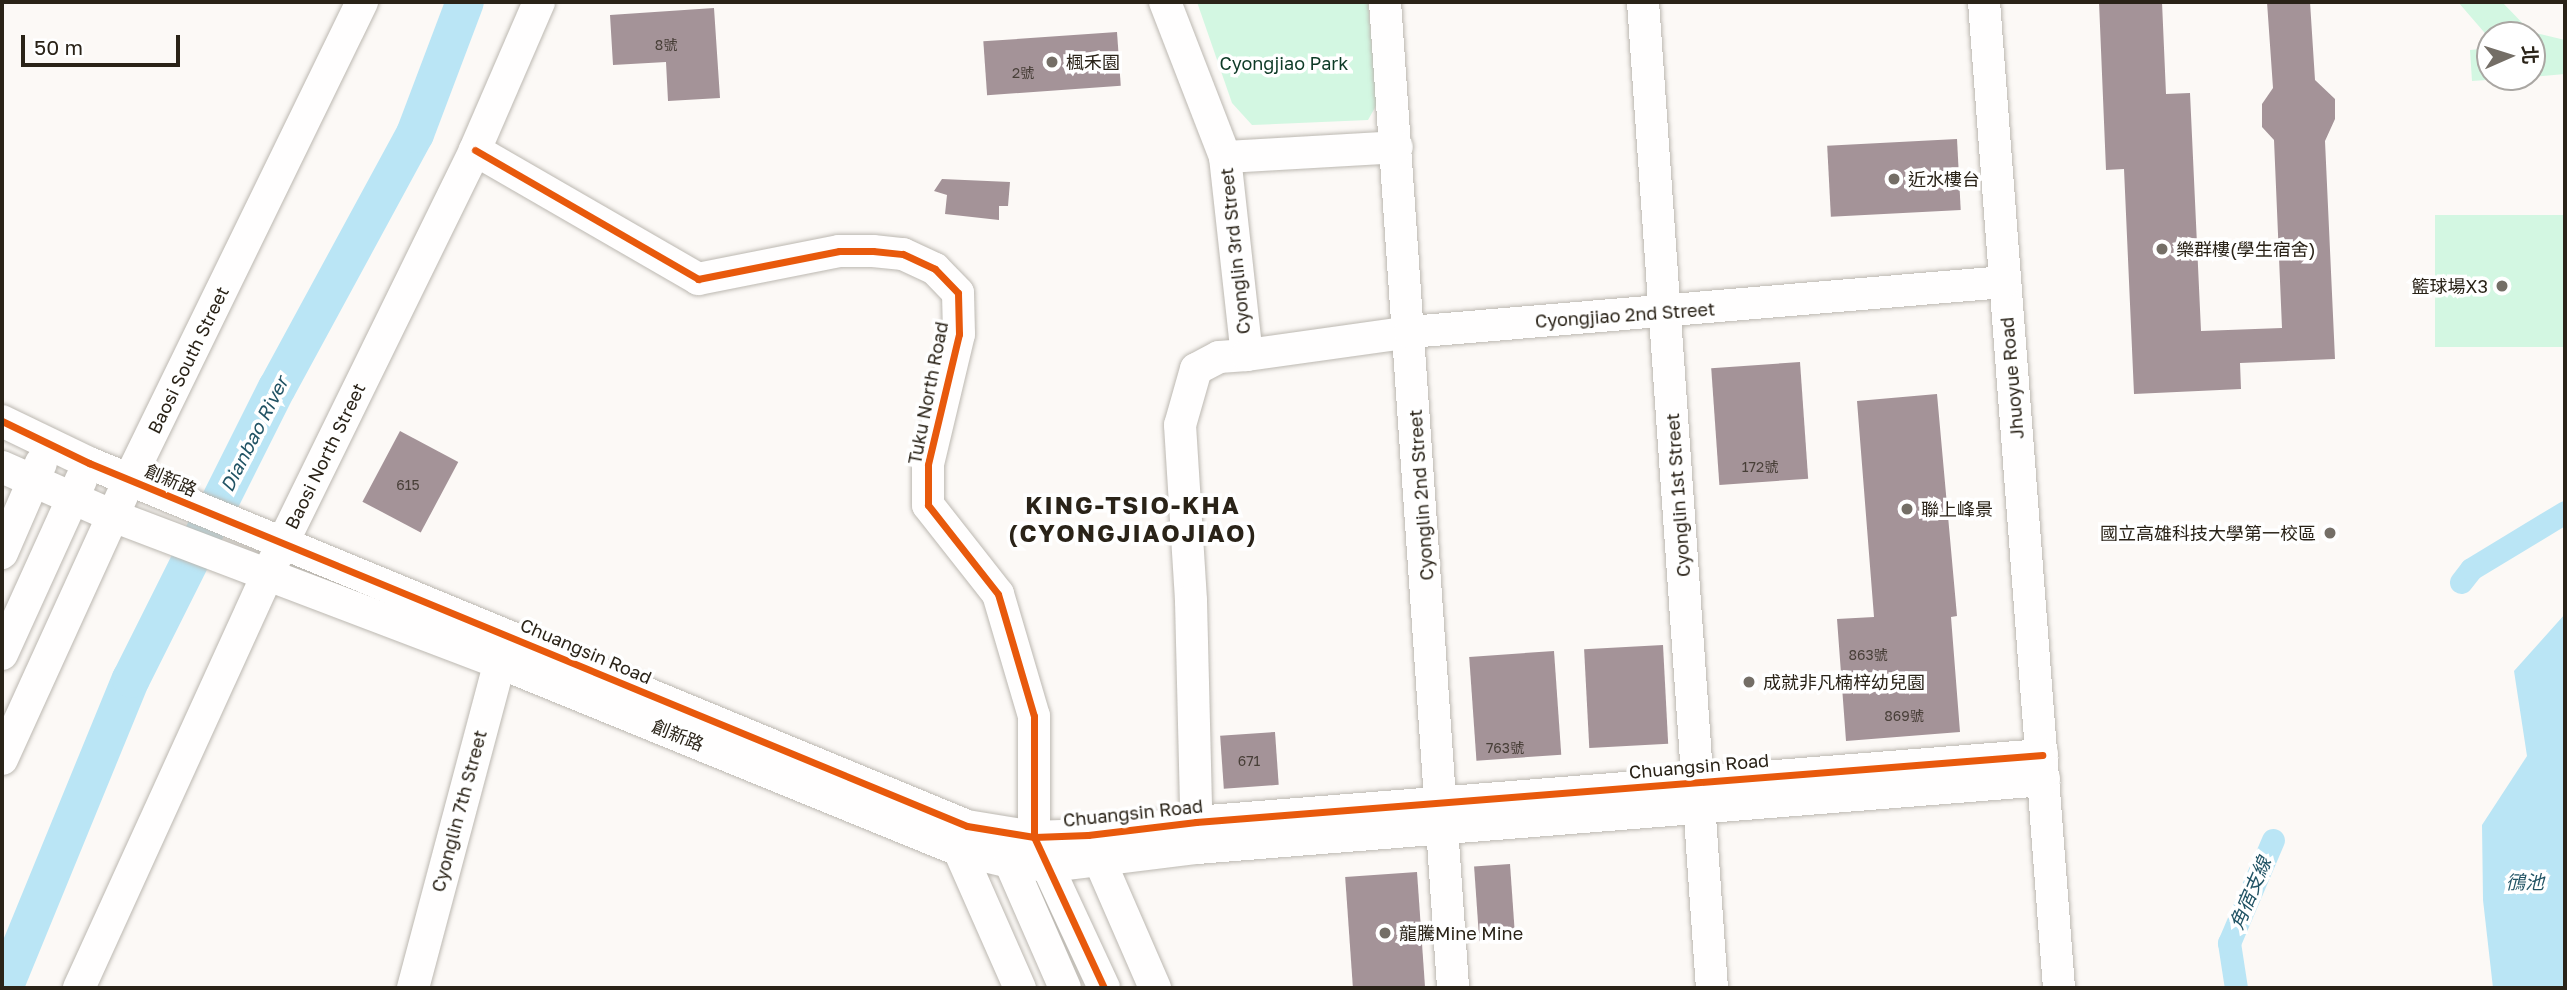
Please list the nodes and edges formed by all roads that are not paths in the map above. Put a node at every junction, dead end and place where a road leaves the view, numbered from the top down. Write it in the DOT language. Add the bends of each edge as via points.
graph roads {
  1 [pos="362,2"];
  2 [pos="539,2"];
  3 [pos="1165,2"];
  4 [pos="1385,2"];
  5 [pos="1643,2"];
  6 [pos="1984,2"];
  7 [pos="1397,147"];
  8 [pos="475,150"];
  9 [pos="1225,157"];
  10 [pos="2004,282"];
  11 [pos="1665,313"];
  12 [pos="1410,332"];
  13 [pos="1247,355"];
  14 [pos="2,421"];
  15 [pos="48,445"];
  16 [pos="89,463"];
  17 [pos="2,467"];
  18 [pos="33,482"];
  19 [pos="137,483"];
  20 [pos="73,499"];
  21 [pos="122,519"];
  22 [pos="273,540"];
  23 [pos="2,553"];
  24 [pos="258,572"];
  25 [pos="503,648"];
  26 [pos="2,654"];
  27 [pos="2,759"];
  28 [pos="2043,767"];
  29 [pos="1699,794"];
  30 [pos="1441,815"];
  31 [pos="1197,835"];
  32 [pos="1034,837"];
  33 [pos="963,838"];
  34 [pos="1094,848"];
  35 [pos="1010,862"];
  36 [pos="1050,866"];
  37 [pos="79,988"];
  38 [pos="413,988"];
  39 [pos="1020,988"];
  40 [pos="1065,988"];
  41 [pos="1104,988"];
  42 [pos="1155,988"];
  43 [pos="1453,988"];
  44 [pos="1712,988"];
  45 [pos="2059,988"];
  1 -- 19 [label="street, Baosi South Street"];
  2 -- 8 [label="street, Baosi North Street"];
  3 -- 9 [label="street, Cyonglin 3rd Street"];
  4 -- 7 [label="street, Cyonglin 2nd Street"];
  5 -- 11 [label="street, Cyonglin 1st Street"];
  6 -- 10 [label="street, Jhuoyue Road"];
  7 -- 9 [label="street"];
  7 -- 12 [label="street, Cyonglin 2nd Street"];
  8 -- 22 [label="street, Baosi North Street"];
  8 -- 32 [label="street, Tuku North Road" via="698,279 839,251 873,251 903,254 935,269 958,293 959,334 928,464 928,505 998,594 1034,716"];
  9 -- 13 [label="street, Cyonglin 3rd Street"];
  10 -- 11 [label="street, Cyongjiao 2nd Street"];
  10 -- 28 [label="street, Jhuoyue Road"];
  11 -- 12 [label="street, Cyongjiao 2nd Street"];
  11 -- 29 [label="street, Cyonglin 1st Street"];
  12 -- 13 [label="street, Cyongjiao 2nd Street"];
  12 -- 30 [label="street, Cyonglin 2nd Street"];
  13 -- 31 [label="street, Cyonglin 3rd Street" via="1219,357 1196,369 1180,425 1191,601"];
  14 -- 15 [label="street, 創新路"];
  15 -- 16 [label="street, 創新路"];
  15 -- 18 [label="street"];
  16 -- 19 [label="street, 創新路"];
  16 -- 20 [label="street"];
  17 -- 18 [label="street"];
  18 -- 20 [label="street"];
  18 -- 23 [label="street"];
  19 -- 21 [label="street, Baosi South Street"];
  19 -- 22 [label="street, 創新路"];
  20 -- 21 [label="street"];
  20 -- 26 [label="street"];
  21 -- 24 [label="street"];
  21 -- 27 [label="street, Baosi South Street"];
  22 -- 24 [label="street, Baosi North Street"];
  22 -- 25 [label="street, Chuangsin Road"];
  24 -- 25 [label="street"];
  24 -- 37 [label="street, Baosi North Street"];
  25 -- 33 [label="street, Chuangsin Road"];
  25 -- 38 [label="street, Cyonglin 7th Street"];
  28 -- 29 [label="street, Chuangsin Road"];
  28 -- 45 [label="street, Jhuoyue Road"];
  29 -- 30 [label="street, Chuangsin Road"];
  29 -- 44 [label="street, Cyonglin 1st Street"];
  30 -- 31 [label="street, Chuangsin Road"];
  30 -- 43 [label="street, Cyonglin 2nd Street"];
  31 -- 34 [label="street, Chuangsin Road"];
  32 -- 33 [label="street, Chuangsin Road"];
  32 -- 34 [label="street, Chuangsin Road"];
  32 -- 35 [label="street"];
  32 -- 36 [label="street, Tuku North Road"];
  33 -- 35 [label="street"];
  33 -- 39 [label="street"];
  34 -- 36 [label="street, Chuangsin Road"];
  34 -- 42 [label="street"];
  35 -- 36 [label="street"];
  35 -- 40 [label="street"];
  36 -- 41 [label="street, Tuku North Road"];
}
